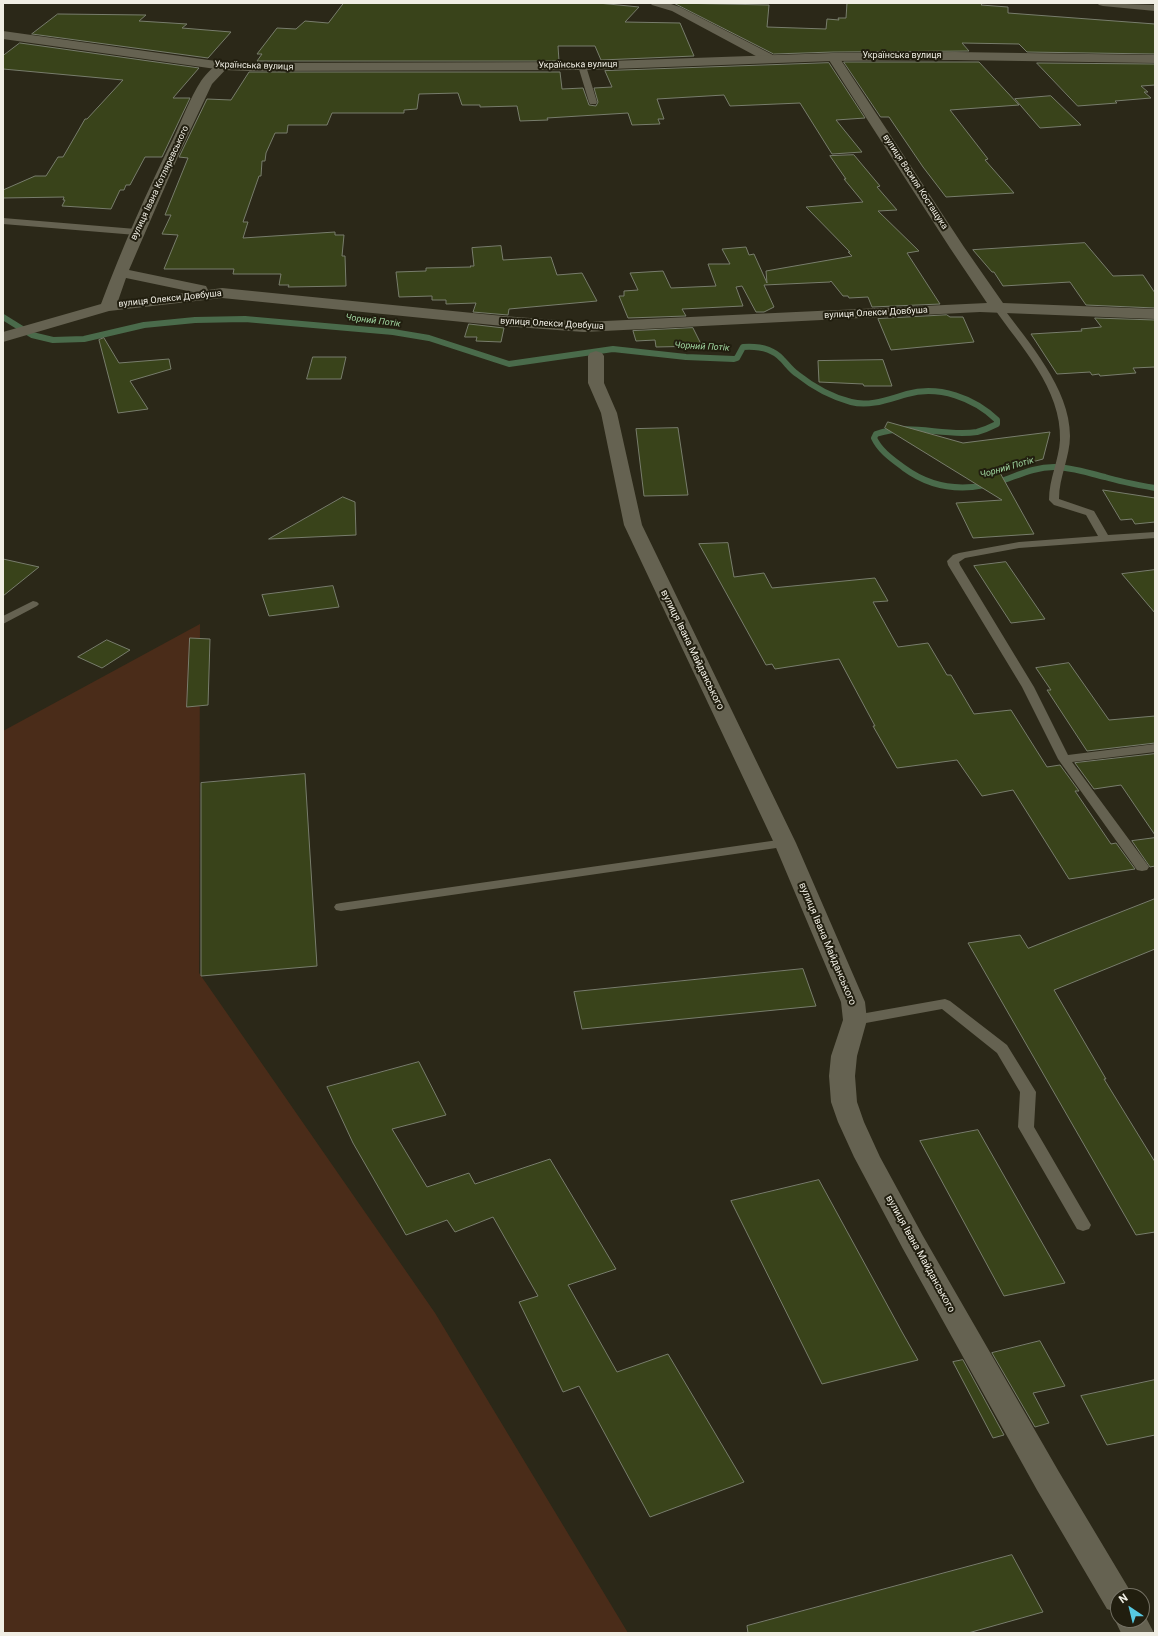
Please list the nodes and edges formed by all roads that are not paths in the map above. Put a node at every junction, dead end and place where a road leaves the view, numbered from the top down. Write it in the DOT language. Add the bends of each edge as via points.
graph roads {
  1 [pos="656,3"];
  2 [pos="1103,3"];
  3 [pos="1155,8"];
  4 [pos="3,35"];
  5 [pos="833,57"];
  6 [pos="771,58"];
  7 [pos="1155,59"];
  8 [pos="223,66"];
  9 [pos="582,66"];
  10 [pos="593,102"];
  11 [pos="3,221"];
  12 [pos="136,232"];
  13 [pos="121,273"];
  14 [pos="222,293"];
  15 [pos="108,307"];
  16 [pos="998,307"];
  17 [pos="1155,314"];
  18 [pos="584,327"];
  19 [pos="5,336"];
  20 [pos="1155,535"];
  21 [pos="1105,539"];
  22 [pos="33,604"];
  23 [pos="3,621"];
  24 [pos="1155,748"];
  25 [pos="1064,760"];
  26 [pos="785,843"];
  27 [pos="1142,867"];
  28 [pos="341,907"];
  29 [pos="855,1020"];
  30 [pos="1083,1225"];
  31 [pos="1111,1588"];
  1 -- 6 [label="street" via="676,9"];
  2 -- 3 [label="street"];
  4 -- 8 [label="street, Українська вулиця"];
  5 -- 6 [label="street, Українська вулиця"];
  5 -- 7 [label="street, Українська вулиця"];
  5 -- 16 [label="street, вулиця Василя Костащука"];
  6 -- 9 [label="street, Українська вулиця"];
  8 -- 9 [label="street, Українська вулиця"];
  8 -- 12 [label="street, вулиця Івана Котляревського" via="208,82"];
  9 -- 10 [label="lane"];
  11 -- 12 [label="lane"];
  12 -- 13 [label="street, вулиця Івана Котляревського"];
  13 -- 14 [label="street"];
  13 -- 15 [label="street, вулиця Івана Котляревського"];
  14 -- 15 [label="street, вулиця Олекси Довбуша"];
  14 -- 18 [label="street, вулиця Олекси Довбуша"];
  15 -- 19 [label="street, вулиця Олекси Довбуша"];
  16 -- 17 [label="street, вулиця Олекси Довбуша"];
  16 -- 18 [label="street, вулиця Олекси Довбуша"];
  16 -- 21 [label="lane" via="1044,373 1064,420 1066,434 1054,500 1090,513"];
  18 -- 26 [label="street, вулиця Івана Майданського" via="594,353 596,383 609,413 633,525"];
  20 -- 21 [label="lane"];
  21 -- 25 [label="lane" via="1019,545 963,555 954,561 954,565 1028,687"];
  22 -- 23 [label="lane"];
  24 -- 25 [label="lane"];
  25 -- 27 [label="lane"];
  26 -- 28 [label="lane"];
  26 -- 29 [label="street, вулиця Івана Майданського" via="853,1002"];
  29 -- 30 [label="lane" via="945,1004 1002,1049 1028,1092 1026,1127"];
  29 -- 31 [label="street, вулиця Івана Майданського" via="844,1056 842,1076 844,1102 851,1122 913,1242"];
}
